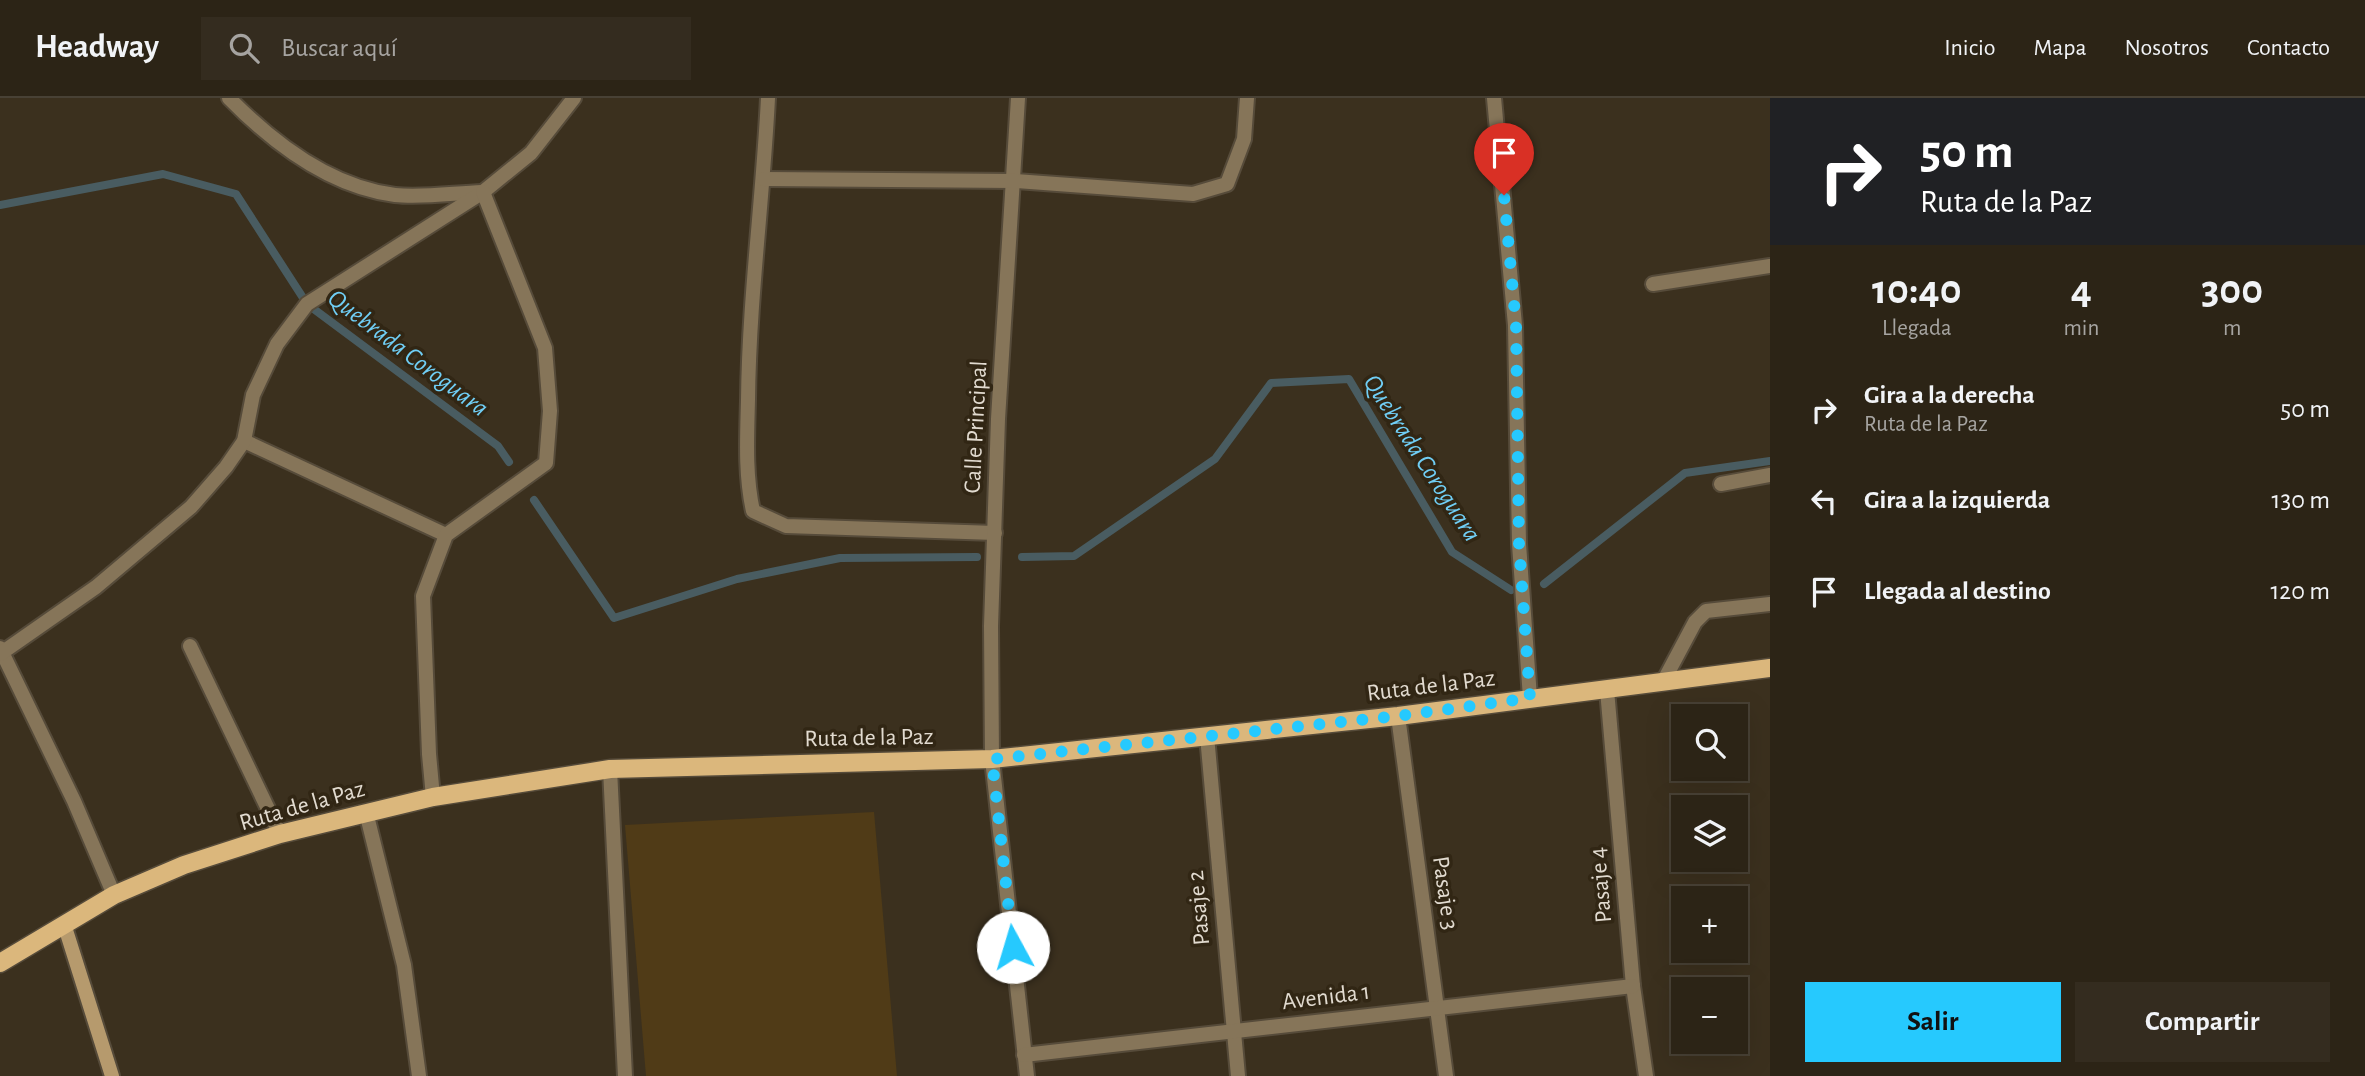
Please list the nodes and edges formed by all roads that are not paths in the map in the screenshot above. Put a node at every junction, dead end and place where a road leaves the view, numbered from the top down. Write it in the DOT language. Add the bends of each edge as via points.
graph roads {
  1 [pos="229,98"];
  2 [pos="574,98"];
  3 [pos="768,98"];
  4 [pos="1018,98"];
  5 [pos="1247,98"];
  6 [pos="1494,98"];
  7 [pos="764,179"];
  8 [pos="1015,181"];
  9 [pos="483,192"];
  10 [pos="1770,266"];
  11 [pos="1653,284"];
  12 [pos="244,441"];
  13 [pos="1770,475"];
  14 [pos="1721,484"];
  15 [pos="995,533"];
  16 [pos="446,535"];
  17 [pos="1770,604"];
  18 [pos="190,646"];
  19 [pos="1,651"];
  20 [pos="1770,668"];
  21 [pos="1664,682"];
  22 [pos="1607,690"];
  23 [pos="1530,698"];
  24 [pos="1398,716"];
  25 [pos="1207,736"];
  26 [pos="992,759"];
  27 [pos="610,769"];
  28 [pos="433,797"];
  29 [pos="366,812"];
  30 [pos="280,834"];
  31 [pos="114,895"];
  32 [pos="65,927"];
  33 [pos="0,963"];
  34 [pos="1633,986"];
  35 [pos="1438,1006"];
  36 [pos="1232,1032"];
  37 [pos="1024,1055"];
  38 [pos="112,1076"];
  39 [pos="419,1076"];
  40 [pos="625,1076"];
  41 [pos="1027,1076"];
  42 [pos="1238,1076"];
  43 [pos="1447,1076"];
  44 [pos="1646,1076"];
  1 -- 9 [label="street" via="262,131 343,183 396,195"];
  2 -- 9 [label="street" via="531,153"];
  3 -- 7 [label="street"];
  4 -- 8 [label="street, Calle Principal"];
  5 -- 8 [label="street" via="1244,139 1227,184 1193,194"];
  6 -- 23 [label="street" via="1516,325 1519,544"];
  7 -- 8 [label="street"];
  7 -- 15 [label="street" via="749,333 747,483 753,511 786,526"];
  8 -- 15 [label="street, Calle Principal"];
  9 -- 12 [label="street" via="307,304 277,344 253,396"];
  9 -- 16 [label="street" via="545,348 550,411 546,463"];
  10 -- 11 [label="street"];
  12 -- 16 [label="street"];
  12 -- 19 [label="street" via="191,507 96,587"];
  13 -- 14 [label="street"];
  15 -- 26 [label="street, Calle Principal"];
  16 -- 28 [label="street" via="423,596"];
  17 -- 21 [label="street" via="1706,611 1695,622"];
  18 -- 30 [label="street"];
  19 -- 31 [label="street"];
  20 -- 21 [label="main road, Ruta de la Paz"];
  21 -- 22 [label="main road, Ruta de la Paz"];
  22 -- 23 [label="main road, Ruta de la Paz"];
  22 -- 34 [label="street, Pasaje 4"];
  23 -- 24 [label="main road, Ruta de la Paz"];
  24 -- 25 [label="main road, Ruta de la Paz"];
  24 -- 35 [label="street, Pasaje 3"];
  25 -- 26 [label="main road, Ruta de la Paz"];
  25 -- 36 [label="street, Pasaje 2"];
  26 -- 27 [label="main road, Ruta de la Paz"];
  26 -- 37 [label="street, Calle Principal"];
  27 -- 28 [label="main road, Ruta de la Paz"];
  27 -- 40 [label="street"];
  28 -- 29 [label="main road, Ruta de la Paz"];
  29 -- 30 [label="main road, Ruta de la Paz"];
  29 -- 39 [label="street" via="404,965"];
  30 -- 31 [label="main road, Ruta de la Paz" via="184,865"];
  31 -- 32 [label="main road, Ruta de la Paz"];
  32 -- 33 [label="main road, Ruta de la Paz"];
  32 -- 38 [label="street"];
  34 -- 35 [label="street, Avenida 1"];
  34 -- 44 [label="street, Pasaje 4"];
  35 -- 36 [label="street, Avenida 1"];
  35 -- 43 [label="street, Pasaje 3"];
  36 -- 37 [label="street, Avenida 1"];
  36 -- 42 [label="street, Pasaje 2"];
  37 -- 41 [label="street, Calle Principal"];
}
